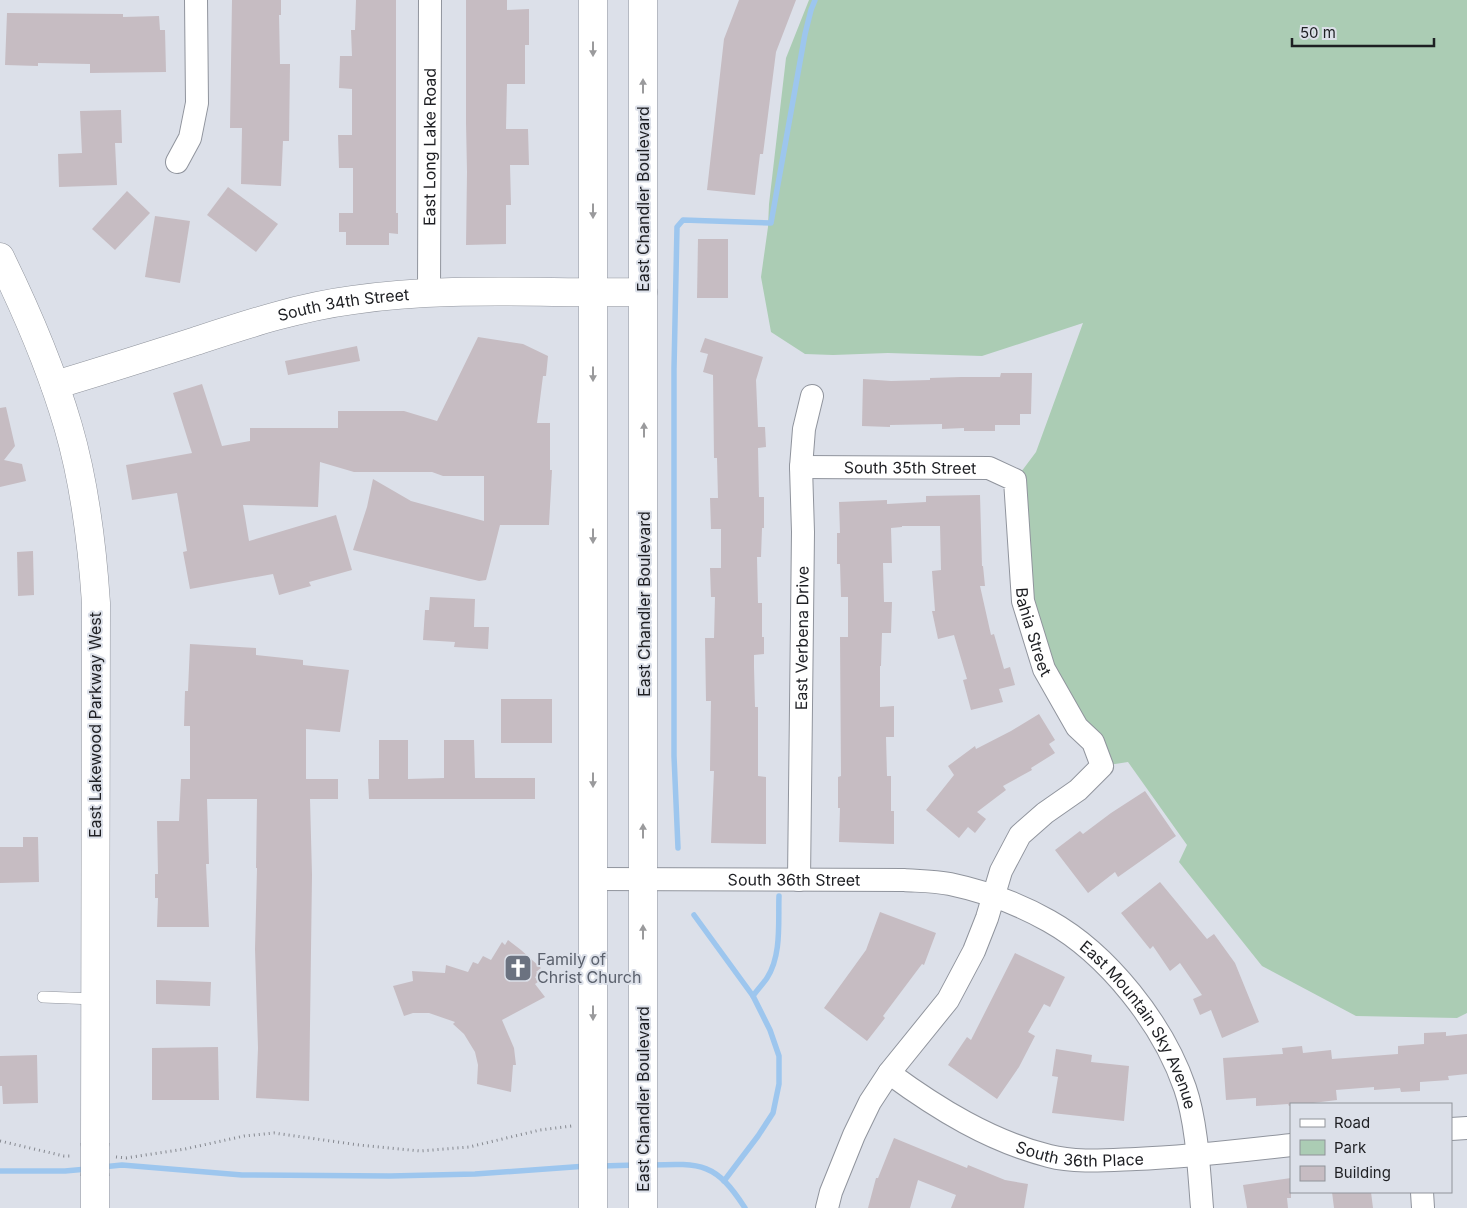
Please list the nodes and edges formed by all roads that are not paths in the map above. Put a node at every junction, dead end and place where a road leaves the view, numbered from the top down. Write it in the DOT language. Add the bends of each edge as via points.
graph roads {
  1 [pos="196,0"];
  2 [pos="430,0"];
  3 [pos="593,0"];
  4 [pos="643,0"];
  5 [pos="177,162"];
  6 [pos="0,257"];
  7 [pos="643,292"];
  8 [pos="429,293"];
  9 [pos="593,293"];
  10 [pos="55,385"];
  11 [pos="812,396"];
  12 [pos="801,467"];
  13 [pos="1015,480"];
  14 [pos="593,879"];
  15 [pos="643,880"];
  16 [pos="799,880"];
  17 [pos="994,897"];
  18 [pos="43,998"];
  19 [pos="95,999"];
  20 [pos="889,1073"];
  21 [pos="1467,1128"];
  22 [pos="1452,1129"];
  23 [pos="1290,1145"];
  24 [pos="1197,1156"];
  25 [pos="1422,1193"];
  26 [pos="643,1198"];
  27 [pos="593,1201"];
  28 [pos="95,1208"];
  29 [pos="827,1208"];
  30 [pos="1202,1208"];
  31 [pos="1423,1208"];
  1 -- 5 [label="street" via="197,103 190,138"];
  2 -- 8 [label="street, East Long Lake Road"];
  3 -- 9 [label="main road, one-way"];
  7 -- 4 [label="main road, East Chandler Boulevard, one-way"];
  6 -- 10 [label="main road, East Lakewood Parkway West"];
  7 -- 9 [label="main road, South 34th Street"];
  15 -- 7 [label="main road, East Chandler Boulevard, one-way"];
  8 -- 9 [label="main road, South 34th Street"];
  8 -- 10 [label="main road, South 34th Street" via="352,300 296,310"];
  9 -- 14 [label="main road, one-way"];
  10 -- 19 [label="main road, East Lakewood Parkway West" via="81,478 94,567"];
  11 -- 12 [label="street, East Verbena Drive" via="804,429"];
  12 -- 13 [label="street, South 35th Street" via="989,468"];
  12 -- 16 [label="street, East Verbena Drive"];
  13 -- 17 [label="street, Bahia Street" via="1023,600 1044,669 1078,727 1093,742 1102,766 1078,790 1020,835 1001,871"];
  14 -- 15 [label="street, South 36th Street"];
  14 -- 27 [label="main road, one-way"];
  15 -- 16 [label="street, South 36th Street"];
  26 -- 15 [label="main road, East Chandler Boulevard, one-way"];
  16 -- 17 [label="street, South 36th Street" via="948,883"];
  17 -- 20 [label="street" via="974,952 948,1000"];
  17 -- 24 [label="street, East Mountain Sky Avenue" via="1049,921 1079,942 1127,989 1169,1050 1186,1088"];
  18 -- 19 [label="lane"];
  19 -- 28 [label="main road, East Lakewood Parkway West"];
  20 -- 24 [label="street, South 36th Place" via="921,1097 971,1126 1005,1143 1051,1157 1099,1161"];
  20 -- 29 [label="street" via="854,1135"];
  21 -- 22 [label="street"];
  23 -- 24 [label="street, South 36th Place"];
  24 -- 30 [label="street, East Mountain Sky Avenue"];
  25 -- 31 [label="street"];
}
